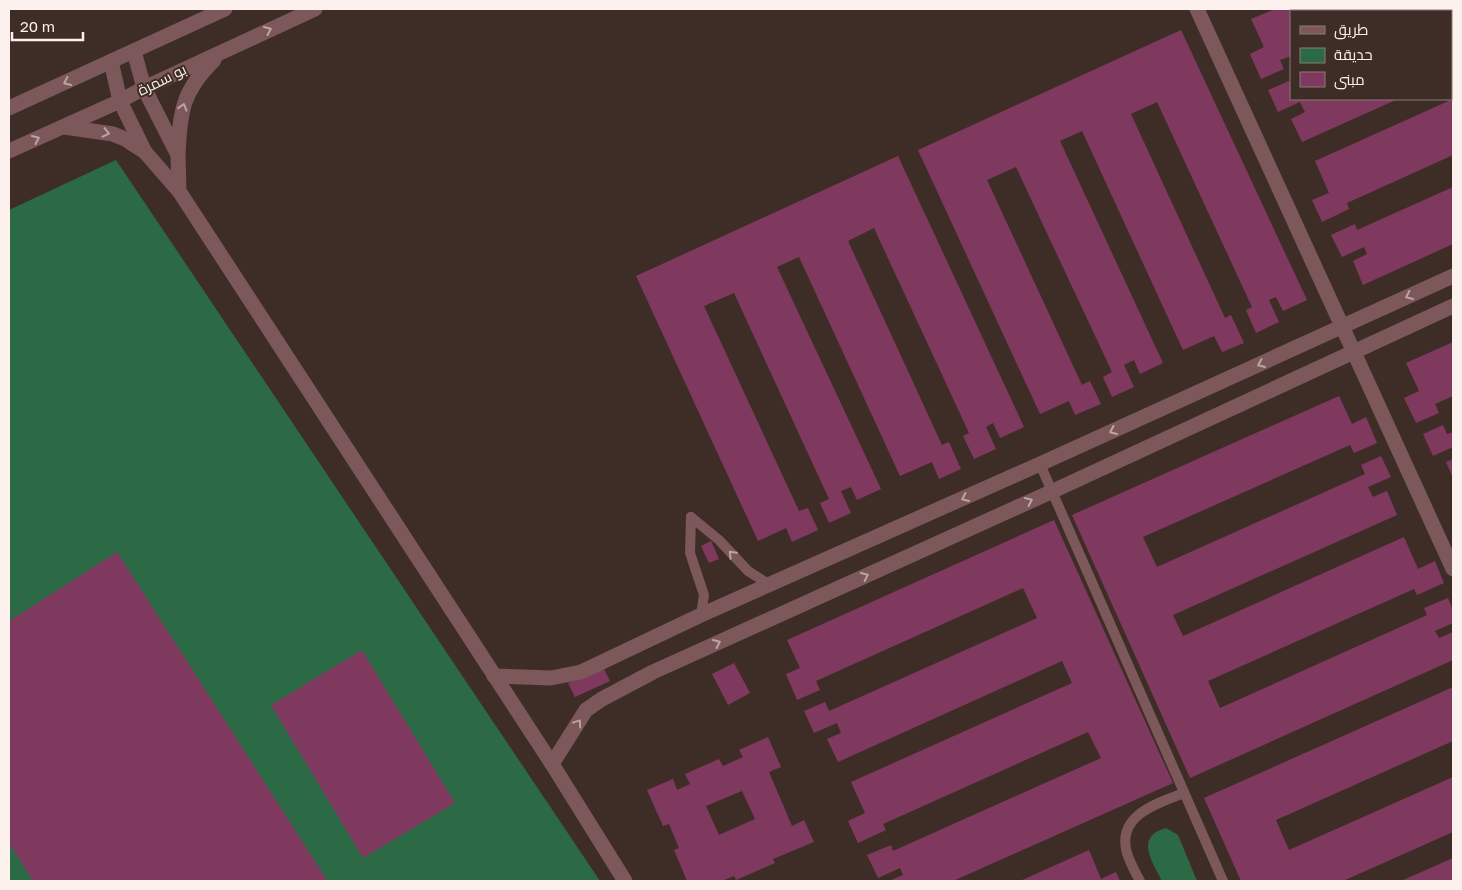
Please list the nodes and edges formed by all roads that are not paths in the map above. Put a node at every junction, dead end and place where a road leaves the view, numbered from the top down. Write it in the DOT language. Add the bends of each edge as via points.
graph roads {
  1 [pos="225,9"];
  2 [pos="315,9"];
  3 [pos="1197,9"];
  4 [pos="134,51"];
  5 [pos="223,51"];
  6 [pos="111,61"];
  7 [pos="144,88"];
  8 [pos="120,101"];
  9 [pos="9,108"];
  10 [pos="63,126"];
  11 [pos="9,151"];
  12 [pos="146,152"];
  13 [pos="178,155"];
  14 [pos="179,191"];
  15 [pos="1453,276"];
  16 [pos="1453,306"];
  17 [pos="1342,327"];
  18 [pos="1353,351"];
  19 [pos="1040,464"];
  20 [pos="1052,491"];
  21 [pos="1453,569"];
  22 [pos="770,586"];
  23 [pos="701,615"];
  24 [pos="494,676"];
  25 [pos="552,764"];
  26 [pos="1184,792"];
  27 [pos="625,881"];
  28 [pos="1140,881"];
  29 [pos="1223,881"];
  1 -- 4 [label="street"];
  5 -- 2 [label="street, بو سمرة, one-way"];
  3 -- 17 [label="street"];
  4 -- 6 [label="street"];
  4 -- 7 [label="street"];
  5 -- 7 [label="street, بو سمرة"];
  13 -- 5 [label="street, one-way" via="180,118 186,99 200,74"];
  6 -- 8 [label="street"];
  6 -- 9 [label="street, one-way"];
  7 -- 8 [label="street, بو سمرة"];
  7 -- 13 [label="street"];
  8 -- 10 [label="street, بو سمرة"];
  8 -- 12 [label="street"];
  11 -- 10 [label="street, بو سمرة, one-way"];
  10 -- 12 [label="street, one-way" via="112,134"];
  12 -- 14 [label="street"];
  13 -- 14 [label="street"];
  14 -- 24 [label="street"];
  15 -- 17 [label="street, one-way"];
  16 -- 18 [label="street"];
  17 -- 18 [label="street"];
  17 -- 19 [label="street, one-way"];
  18 -- 20 [label="street"];
  18 -- 21 [label="street"];
  19 -- 20 [label="lane"];
  19 -- 22 [label="street, one-way"];
  25 -- 20 [label="street, one-way" via="586,710 602,699 653,672"];
  20 -- 26 [label="lane"];
  22 -- 23 [label="street"];
  22 -- 23 [label="lane, one-way" via="748,571 691,516 690,553 704,595"];
  23 -- 24 [label="street" via="581,672 551,678"];
  24 -- 25 [label="street"];
  25 -- 27 [label="street"];
  26 -- 28 [label="lane" via="1138,814 1129,829 1127,851"];
  26 -- 29 [label="lane"];
}
